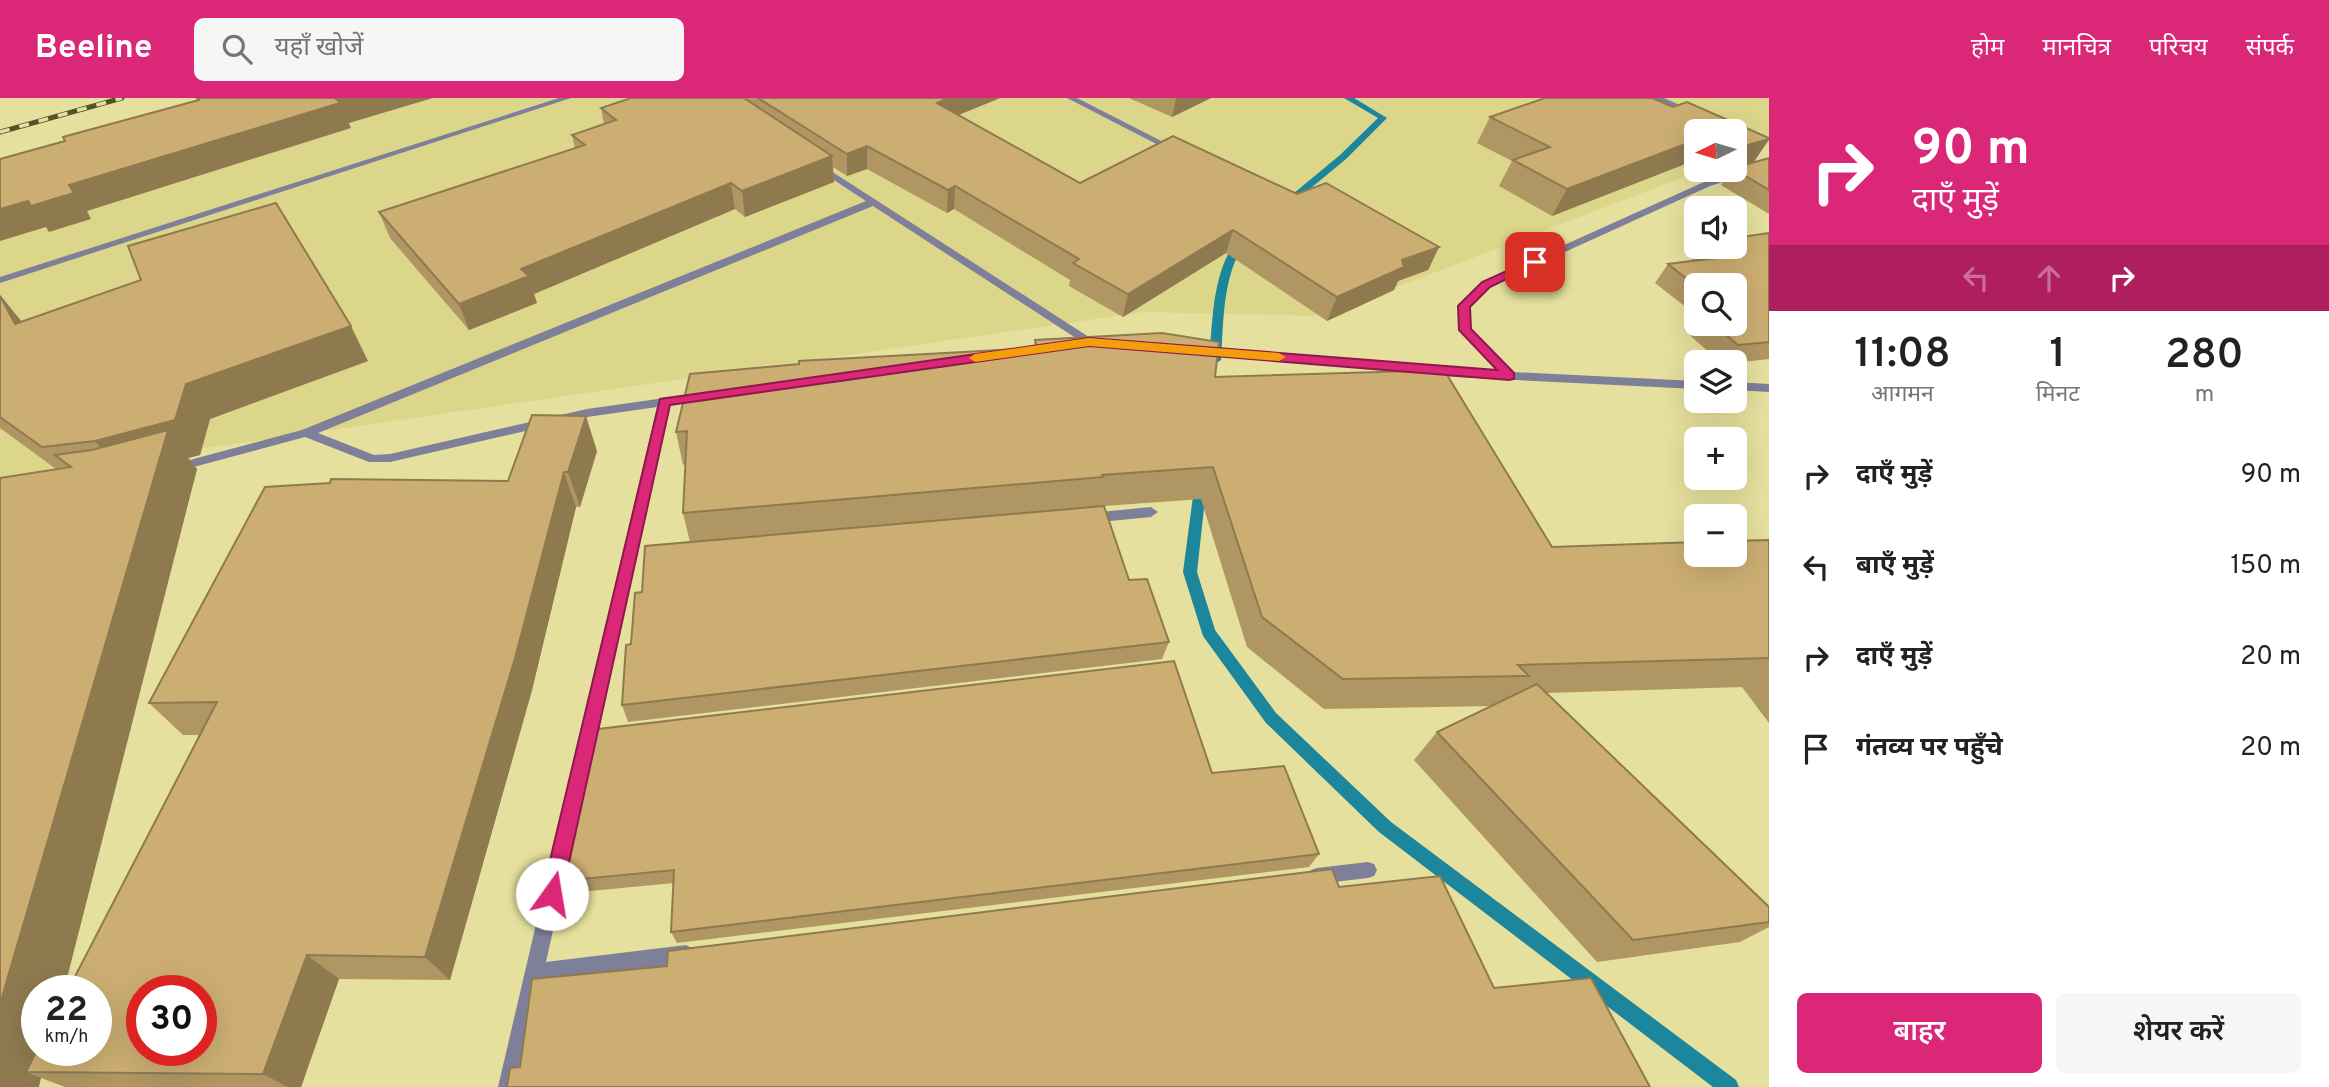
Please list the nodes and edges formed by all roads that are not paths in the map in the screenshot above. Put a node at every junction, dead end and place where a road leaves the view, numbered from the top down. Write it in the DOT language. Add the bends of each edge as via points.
graph roads {
  1 [pos="567,98"];
  2 [pos="1071,98"];
  3 [pos="1657,98"];
  4 [pos="1707,119"];
  5 [pos="806,157"];
  6 [pos="1187,157"];
  7 [pos="1769,165"];
  8 [pos="873,202"];
  9 [pos="0,280"];
  10 [pos="1089,342"];
  11 [pos="1075,344"];
  12 [pos="1114,344"];
  13 [pos="1190,349"];
  14 [pos="1509,376"];
  15 [pos="1684,384"];
  16 [pos="1747,387"];
  17 [pos="1769,388"];
  18 [pos="719,394"];
  19 [pos="664,402"];
  20 [pos="306,433"];
  21 [pos="163,471"];
  22 [pos="1151,512"];
  23 [pos="1082,518"];
  24 [pos="1368,870"];
  25 [pos="1300,878"];
  26 [pos="698,953"];
  27 [pos="534,973"];
  28 [pos="508,1087"];
  1 -- 9 [label="street"];
  2 -- 6 [label="street"];
  3 -- 4 [label="street"];
  5 -- 8 [label="street"];
  7 -- 14 [label="street" via="1707,184 1486,284 1464,306 1465,330"];
  8 -- 10 [label="street"];
  8 -- 20 [label="street"];
  10 -- 11 [label="street"];
  10 -- 12 [label="street"];
  13 -- 14 [label="street"];
  14 -- 15 [label="street"];
  16 -- 17 [label="street"];
  18 -- 19 [label="street"];
  19 -- 20 [label="street" via="587,413 390,458 373,459"];
  19 -- 27 [label="street" via="595,735"];
  20 -- 21 [label="street"];
  22 -- 23 [label="street"];
  24 -- 25 [label="street"];
  26 -- 27 [label="street"];
  27 -- 28 [label="street"];
}
